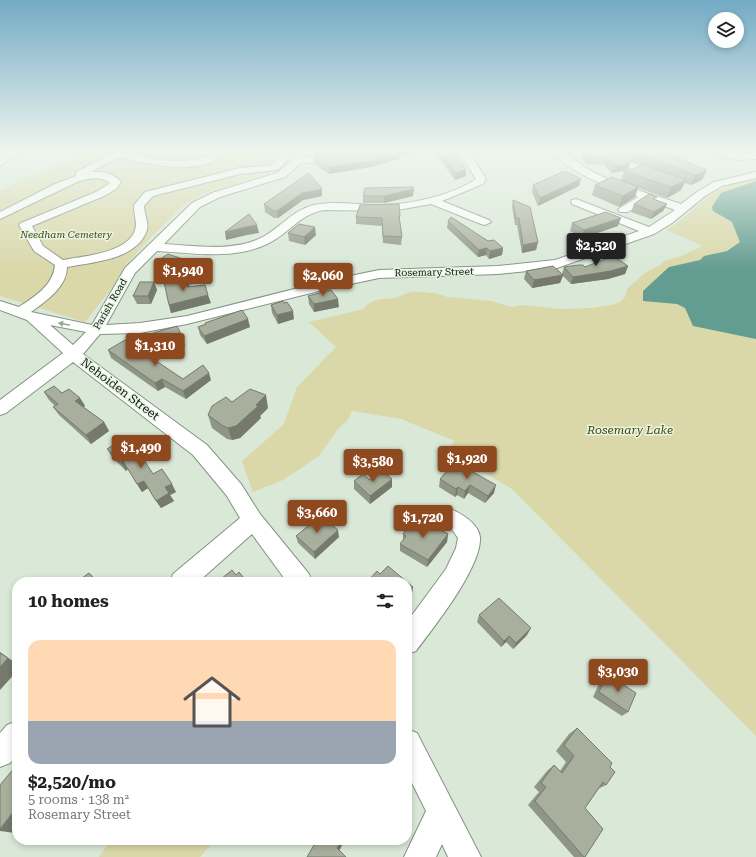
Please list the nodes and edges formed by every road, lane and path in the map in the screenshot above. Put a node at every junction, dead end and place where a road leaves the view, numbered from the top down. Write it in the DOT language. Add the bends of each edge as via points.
graph roads {
  1 [pos="51,190"];
  2 [pos="106,190"];
  3 [pos="165,190"];
  4 [pos="231,190"];
  5 [pos="457,190"];
  6 [pos="621,190"];
  7 [pos="626,190"];
  8 [pos="708,190"];
  9 [pos="644,198"];
  10 [pos="430,200"];
  11 [pos="576,202"];
  12 [pos="684,209"];
  13 [pos="624,210"];
  14 [pos="0,216"];
  15 [pos="485,222"];
  16 [pos="26,225"];
  17 [pos="650,231"];
  18 [pos="153,247"];
  19 [pos="61,264"];
  20 [pos="0,305"];
  21 [pos="26,315"];
  22 [pos="96,330"];
  23 [pos="73,354"];
  24 [pos="0,409"];
  25 [pos="444,515"];
  26 [pos="253,520"];
  27 [pos="187,577"];
  28 [pos="297,577"];
  29 [pos="412,635"];
  30 [pos="12,741"];
  31 [pos="412,753"];
  32 [pos="0,754"];
  33 [pos="442,811"];
  34 [pos="420,857"];
  35 [pos="465,857"];
  1 -- 14 [label="street"];
  2 -- 16 [label="street"];
  3 -- 19 [label="street" via="143,198 139,205 141,227 131,245 110,254"];
  4 -- 18 [label="street, Parish Road" via="196,205"];
  5 -- 10 [label="street"];
  6 -- 9 [label="street"];
  7 -- 9 [label="street"];
  8 -- 12 [label="street, Rosemary Street"];
  9 -- 12 [label="street"];
  9 -- 13 [label="street"];
  10 -- 15 [label="street"];
  10 -- 18 [label="street" via="393,208 311,209 270,238 247,246 203,249"];
  11 -- 17 [label="street"];
  12 -- 17 [label="street, Rosemary Street"];
  14 -- 16 [label="street"];
  16 -- 19 [label="street" via="38,248"];
  17 -- 22 [label="street, Rosemary Street" via="557,264 498,270 378,274 187,320 140,328"];
  18 -- 22 [label="street, Parish Road" via="127,275"];
  19 -- 21 [label="street" via="60,274 51,288"];
  20 -- 21 [label="street, Nehoiden Street"];
  22 -- 21 [label="street, Rosemary Street, one-way"];
  21 -- 23 [label="street, Nehoiden Street"];
  22 -- 23 [label="street, Parish Road"];
  23 -- 24 [label="street, Parish Road"];
  23 -- 26 [label="street, Nehoiden Street" via="200,450 234,490"];
  25 -- 29 [label="street" via="458,522 469,536 466,554"];
  26 -- 27 [label="street"];
  26 -- 28 [label="street, Nehoiden Street"];
  30 -- 32 [label="street"];
  31 -- 33 [label="street"];
  33 -- 34 [label="street"];
  33 -- 35 [label="street"];
}
